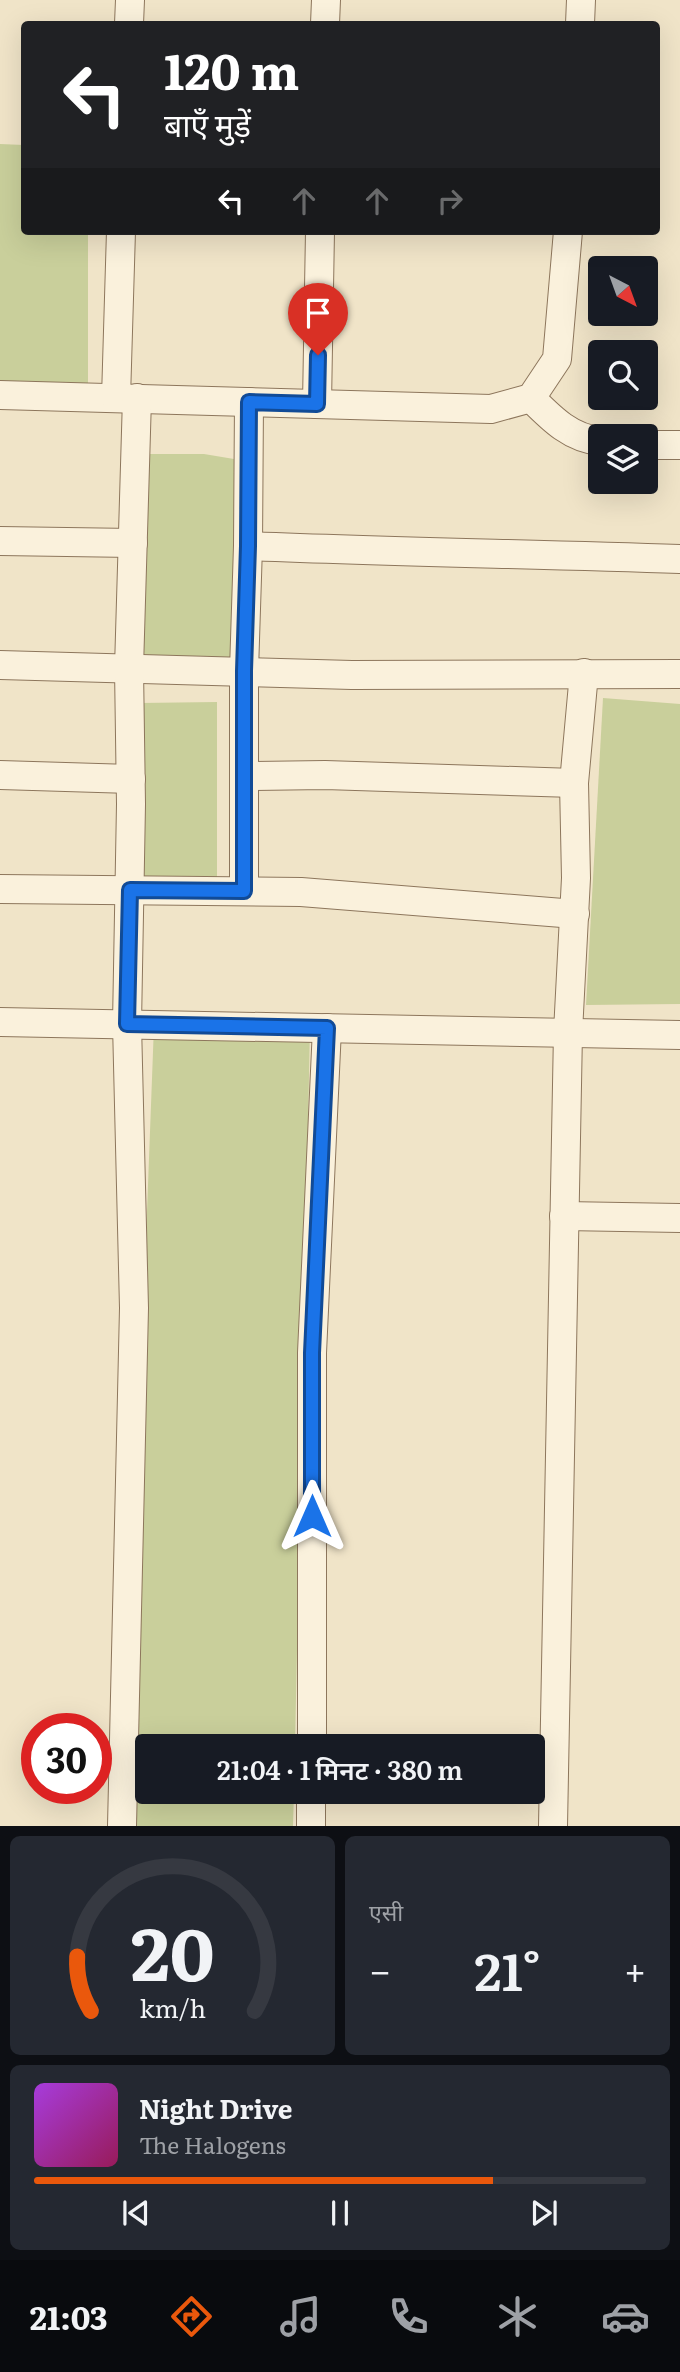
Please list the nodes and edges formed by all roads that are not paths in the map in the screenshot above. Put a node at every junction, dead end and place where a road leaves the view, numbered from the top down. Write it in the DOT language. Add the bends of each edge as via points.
graph roads {
  1 [pos="130,0"];
  2 [pos="326,0"];
  3 [pos="581,0"];
  4 [pos="129,21"];
  5 [pos="325,21"];
  6 [pos="580,21"];
  7 [pos="121,235"];
  8 [pos="320,235"];
  9 [pos="568,235"];
  10 [pos="0,395"];
  11 [pos="127,398"];
  12 [pos="531,398"];
  13 [pos="249,402"];
  14 [pos="317,404"];
  15 [pos="588,438"];
  16 [pos="658,445"];
  17 [pos="680,445"];
  18 [pos="0,541"];
  19 [pos="133,543"];
  20 [pos="248,546"];
  21 [pos="680,559"];
  22 [pos="0,665"];
  23 [pos="129,668"];
  24 [pos="244,671"];
  25 [pos="584,673"];
  26 [pos="680,674"];
  27 [pos="0,775"];
  28 [pos="245,776"];
  29 [pos="131,779"];
  30 [pos="574,783"];
  31 [pos="0,889"];
  32 [pos="130,890"];
  33 [pos="244,891"];
  34 [pos="576,914"];
  35 [pos="0,1022"];
  36 [pos="127,1024"];
  37 [pos="327,1028"];
  38 [pos="568,1032"];
  39 [pos="680,1034"];
  40 [pos="564,1216"];
  41 [pos="680,1218"];
  42 [pos="312,1734"];
  43 [pos="311,1804"];
  44 [pos="122,1826"];
  45 [pos="311,1826"];
  46 [pos="553,1826"];
  1 -- 4 [label="street"];
  2 -- 5 [label="street"];
  3 -- 6 [label="street"];
  7 -- 11 [label="street"];
  8 -- 14 [label="street"];
  9 -- 12 [label="street" via="557,359"];
  10 -- 11 [label="street"];
  11 -- 13 [label="street"];
  11 -- 19 [label="street"];
  12 -- 14 [label="street" via="491,409"];
  12 -- 15 [label="street" via="561,428"];
  13 -- 14 [label="street"];
  13 -- 20 [label="street"];
  16 -- 17 [label="street"];
  18 -- 19 [label="street"];
  19 -- 23 [label="street"];
  20 -- 21 [label="street"];
  20 -- 24 [label="street"];
  22 -- 23 [label="street"];
  23 -- 24 [label="street"];
  23 -- 29 [label="street"];
  24 -- 25 [label="street"];
  24 -- 28 [label="street"];
  25 -- 26 [label="street"];
  25 -- 30 [label="street"];
  27 -- 29 [label="street"];
  28 -- 30 [label="street"];
  28 -- 33 [label="street"];
  29 -- 32 [label="street"];
  30 -- 34 [label="street"];
  31 -- 32 [label="street"];
  32 -- 33 [label="street"];
  32 -- 36 [label="street"];
  33 -- 34 [label="street"];
  34 -- 38 [label="street"];
  35 -- 36 [label="street"];
  36 -- 37 [label="street"];
  36 -- 44 [label="street" via="134,1308"];
  37 -- 38 [label="street"];
  37 -- 42 [label="street" via="312,1353"];
  38 -- 39 [label="street"];
  38 -- 40 [label="street"];
  40 -- 41 [label="street"];
  40 -- 46 [label="street"];
  43 -- 45 [label="street"];
}
